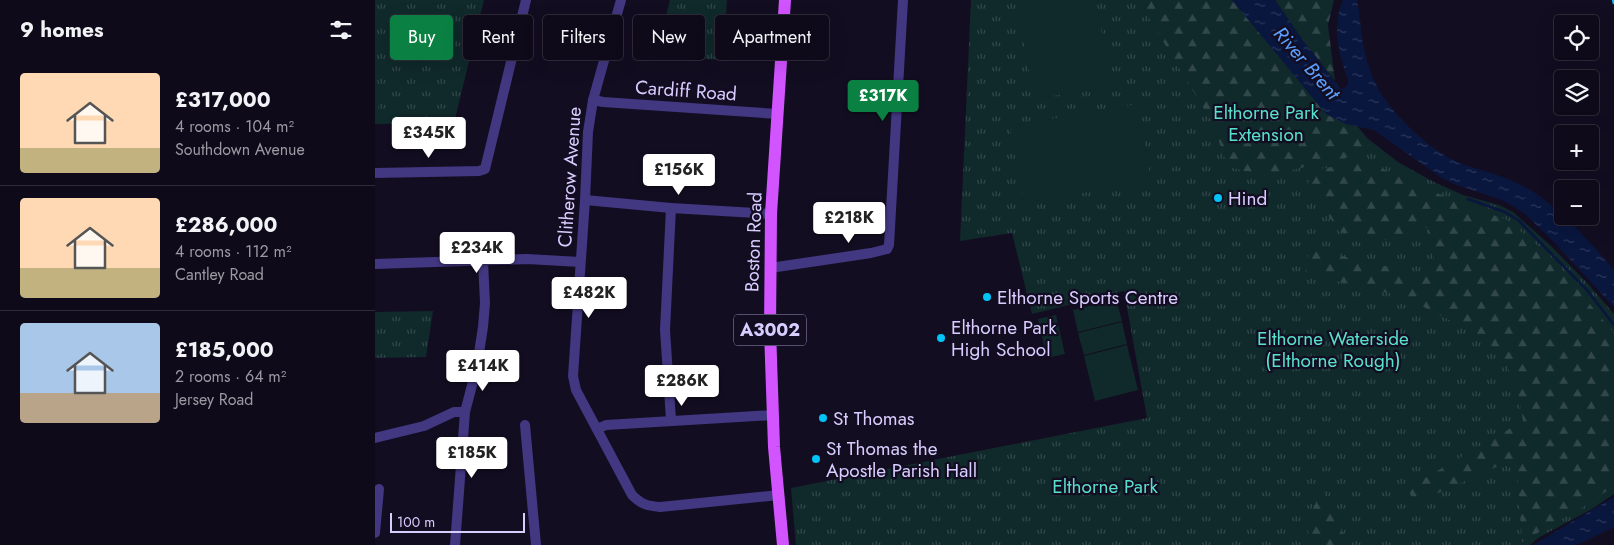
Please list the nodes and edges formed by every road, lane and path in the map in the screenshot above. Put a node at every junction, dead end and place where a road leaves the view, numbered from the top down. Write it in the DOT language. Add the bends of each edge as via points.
graph roads {
  1 [pos="526,0"];
  2 [pos="621,0"];
  3 [pos="785,0"];
  4 [pos="903,0"];
  5 [pos="593,100"];
  6 [pos="777,114"];
  7 [pos="375,173"];
  8 [pos="585,200"];
  9 [pos="671,208"];
  10 [pos="771,214"];
  11 [pos="483,261"];
  12 [pos="580,262"];
  13 [pos="375,264"];
  14 [pos="770,268"];
  15 [pos="465,412"];
  16 [pos="773,414"];
  17 [pos="671,420"];
  18 [pos="525,425"];
  19 [pos="597,429"];
  20 [pos="375,438"];
  21 [pos="379,488"];
  22 [pos="779,495"];
  23 [pos="375,533"];
  24 [pos="455,545"];
  25 [pos="536,545"];
  26 [pos="783,545"];
  1 -- 7 [label="street" via="485,169"];
  2 -- 5 [label="street, Clitherow Avenue"];
  3 -- 6 [label="main road, Boston Road / A3002"];
  4 -- 14 [label="street" via="890,250"];
  5 -- 6 [label="street, Cardiff Road"];
  5 -- 8 [label="street, Clitherow Avenue"];
  6 -- 10 [label="main road, Boston Road / A3002"];
  8 -- 9 [label="street"];
  8 -- 12 [label="street, Clitherow Avenue"];
  9 -- 10 [label="street"];
  9 -- 17 [label="street" via="665,330"];
  10 -- 14 [label="main road, Boston Road / A3002"];
  11 -- 12 [label="street"];
  11 -- 13 [label="street"];
  11 -- 15 [label="street" via="483,327"];
  12 -- 19 [label="street, Clitherow Avenue" via="573,376 576,390"];
  14 -- 16 [label="main road, Boston Road / A3002"];
  15 -- 20 [label="street" via="454,412 423,426"];
  15 -- 24 [label="street"];
  16 -- 17 [label="street"];
  16 -- 22 [label="main road, Boston Road / A3002"];
  17 -- 19 [label="street" via="605,425"];
  18 -- 25 [label="street"];
  19 -- 22 [label="street, Clitherow Avenue" via="632,495 647,506"];
  21 -- 23 [label="street"];
  22 -- 26 [label="main road, Boston Road / A3002"];
}
